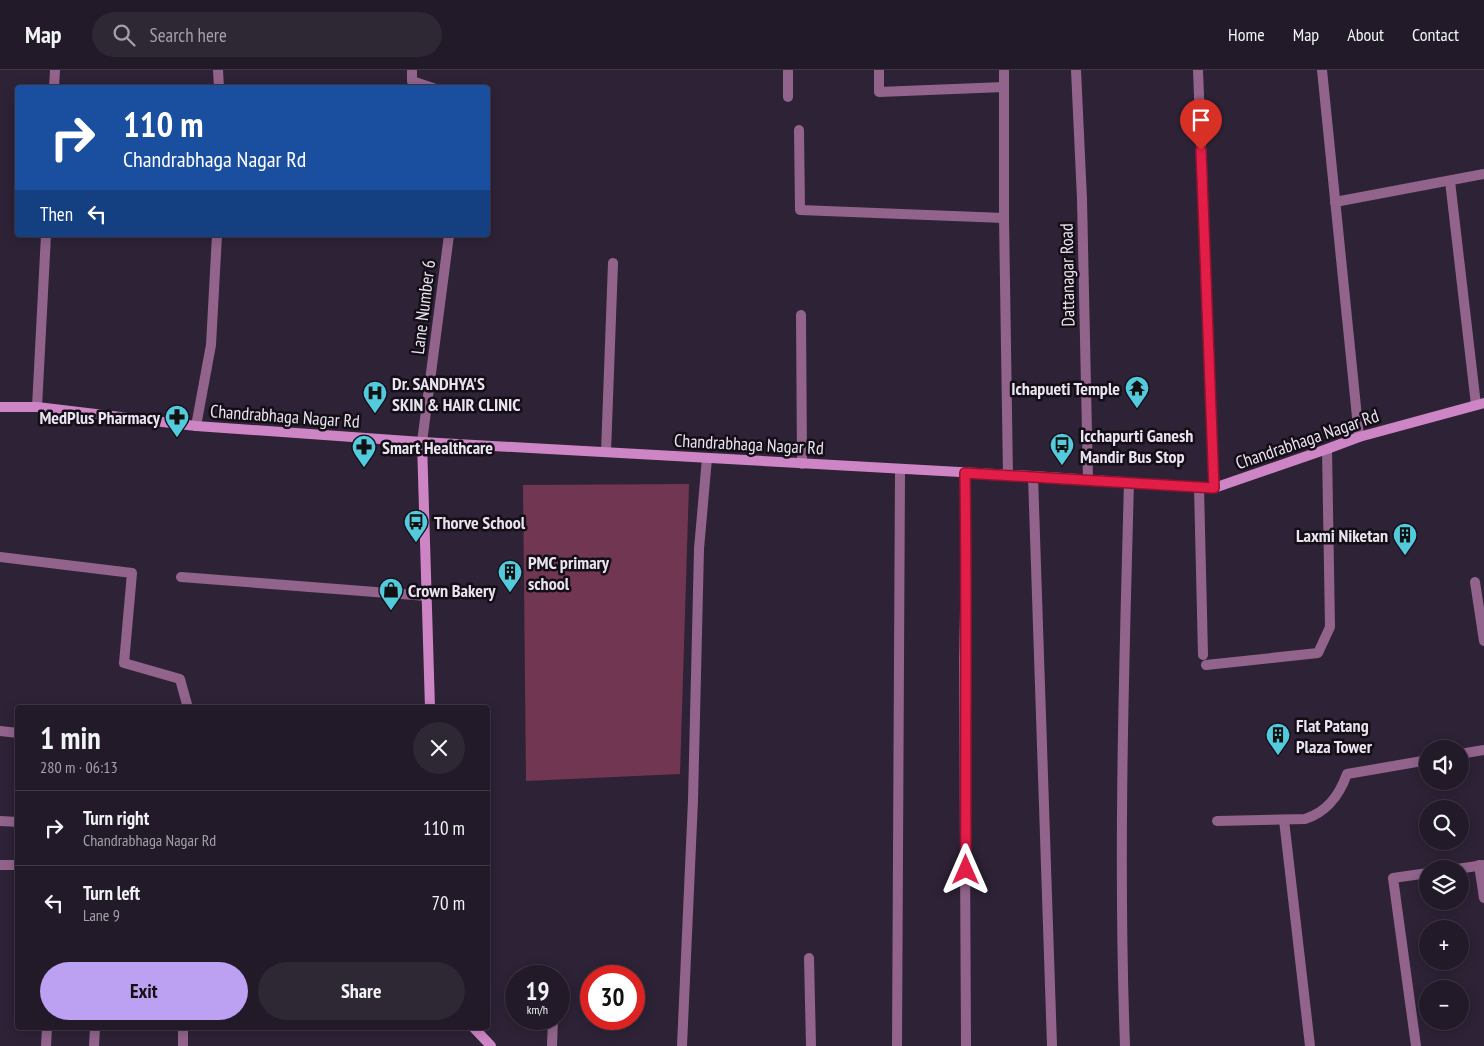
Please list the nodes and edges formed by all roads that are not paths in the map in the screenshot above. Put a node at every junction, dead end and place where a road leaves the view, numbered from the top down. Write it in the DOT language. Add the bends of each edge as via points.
graph roads {
  1 [pos="55,70"];
  2 [pos="218,70"];
  3 [pos="412,70"];
  4 [pos="788,70"];
  5 [pos="879,70"];
  6 [pos="1004,70"];
  7 [pos="1076,70"];
  8 [pos="1198,70"];
  9 [pos="1322,70"];
  10 [pos="54,85"];
  11 [pos="219,85"];
  12 [pos="422,85"];
  13 [pos="1004,87"];
  14 [pos="788,98"];
  15 [pos="799,130"];
  16 [pos="1484,174"];
  17 [pos="1450,180"];
  18 [pos="1335,202"];
  19 [pos="1004,218"];
  20 [pos="46,237"];
  21 [pos="217,237"];
  22 [pos="448,237"];
  23 [pos="613,263"];
  24 [pos="801,315"];
  25 [pos="1480,404"];
  26 [pos="0,407"];
  27 [pos="37,407"];
  28 [pos="196,426"];
  29 [pos="1359,437"];
  30 [pos="422,442"];
  31 [pos="1327,450"];
  32 [pos="606,452"];
  33 [pos="707,458"];
  34 [pos="802,464"];
  35 [pos="900,469"];
  36 [pos="965,473"];
  37 [pos="1008,476"];
  38 [pos="1033,476"];
  39 [pos="1088,480"];
  40 [pos="1129,482"];
  41 [pos="1199,487"];
  42 [pos="1214,488"];
  43 [pos="0,557"];
  44 [pos="181,577"];
  45 [pos="1475,582"];
  46 [pos="427,596"];
  47 [pos="1484,641"];
  48 [pos="187,705"];
  49 [pos="430,705"];
  50 [pos="0,731"];
  51 [pos="15,732"];
  52 [pos="1484,750"];
  53 [pos="1469,752"];
  54 [pos="1419,762"];
  55 [pos="1284,820"];
  56 [pos="0,821"];
  57 [pos="1217,821"];
  58 [pos="15,822"];
  59 [pos="0,865"];
  60 [pos="15,865"];
  61 [pos="1481,865"];
  62 [pos="1419,874"];
  63 [pos="1484,898"];
  64 [pos="810,958"];
  65 [pos="47,1030"];
  66 [pos="95,1030"];
  67 [pos="183,1030"];
  68 [pos="476,1030"];
  69 [pos="553,1030"];
  70 [pos="46,1046"];
  71 [pos="94,1046"];
  72 [pos="184,1046"];
  73 [pos="491,1046"];
  74 [pos="552,1046"];
  75 [pos="682,1046"];
  76 [pos="811,1046"];
  77 [pos="897,1046"];
  78 [pos="966,1046"];
  79 [pos="1052,1046"];
  80 [pos="1125,1046"];
  81 [pos="1310,1046"];
  82 [pos="1416,1046"];
  1 -- 10 [label="street"];
  2 -- 11 [label="street"];
  3 -- 12 [label="street" via="412,82"];
  4 -- 14 [label="street"];
  5 -- 13 [label="street" via="880,92"];
  6 -- 13 [label="street"];
  7 -- 39 [label="street, Dattanagar Road"];
  8 -- 42 [label="street"];
  9 -- 18 [label="street"];
  13 -- 19 [label="street"];
  15 -- 19 [label="street" via="800,210"];
  16 -- 17 [label="street"];
  17 -- 18 [label="street"];
  17 -- 25 [label="street"];
  18 -- 29 [label="street"];
  19 -- 37 [label="street"];
  20 -- 27 [label="street"];
  21 -- 28 [label="street" via="211,345"];
  22 -- 30 [label="street, Lane Number 6"];
  23 -- 32 [label="street"];
  24 -- 34 [label="street"];
  25 -- 29 [label="street, Chandrabhaga Nagar Rd"];
  26 -- 27 [label="street, Chandrabhaga Nagar Rd"];
  27 -- 28 [label="street, Chandrabhaga Nagar Rd"];
  28 -- 30 [label="street, Chandrabhaga Nagar Rd"];
  29 -- 31 [label="street, Chandrabhaga Nagar Rd"];
  30 -- 32 [label="street, Chandrabhaga Nagar Rd"];
  30 -- 46 [label="street"];
  31 -- 41 [label="street" via="1330,627 1318,653 1205,660"];
  31 -- 42 [label="street, Chandrabhaga Nagar Rd"];
  32 -- 33 [label="street, Chandrabhaga Nagar Rd"];
  33 -- 34 [label="street, Chandrabhaga Nagar Rd"];
  33 -- 75 [label="street" via="699,549"];
  34 -- 35 [label="street, Chandrabhaga Nagar Rd"];
  35 -- 36 [label="street, Chandrabhaga Nagar Rd"];
  35 -- 77 [label="street"];
  36 -- 37 [label="street, Chandrabhaga Nagar Rd"];
  36 -- 78 [label="street"];
  37 -- 38 [label="street, Chandrabhaga Nagar Rd"];
  38 -- 39 [label="street, Chandrabhaga Nagar Rd"];
  38 -- 79 [label="street"];
  39 -- 40 [label="street, Chandrabhaga Nagar Rd"];
  40 -- 41 [label="street, Chandrabhaga Nagar Rd"];
  40 -- 80 [label="street" via="1122,706"];
  41 -- 42 [label="street, Chandrabhaga Nagar Rd"];
  43 -- 48 [label="street" via="132,573 124,662 180,679"];
  44 -- 46 [label="street"];
  45 -- 47 [label="street"];
  46 -- 49 [label="street"];
  50 -- 51 [label="street"];
  52 -- 53 [label="street"];
  54 -- 55 [label="street" via="1347,774 1342,789 1318,815"];
  55 -- 57 [label="street"];
  55 -- 81 [label="street"];
  56 -- 58 [label="street"];
  59 -- 60 [label="street"];
  61 -- 63 [label="street"];
  62 -- 82 [label="street" via="1393,878"];
  64 -- 76 [label="street"];
  65 -- 70 [label="street"];
  66 -- 71 [label="street"];
  67 -- 72 [label="street"];
  68 -- 73 [label="street"];
  69 -- 74 [label="street"];
}
